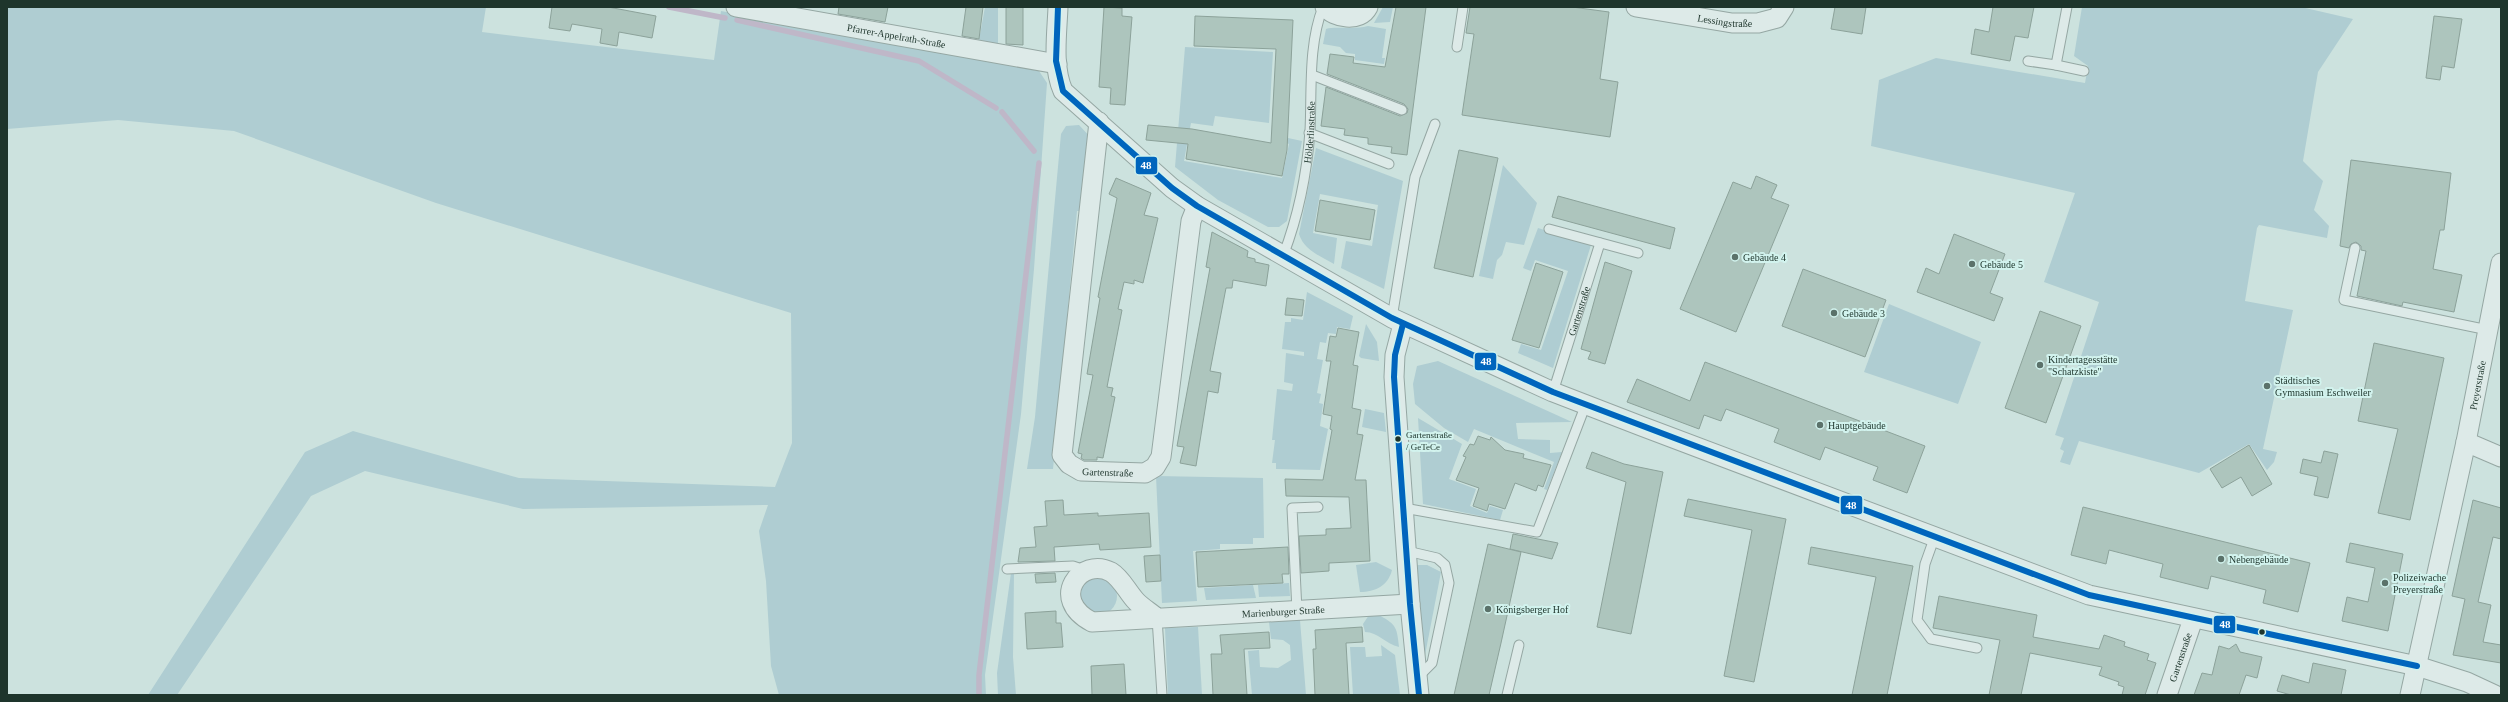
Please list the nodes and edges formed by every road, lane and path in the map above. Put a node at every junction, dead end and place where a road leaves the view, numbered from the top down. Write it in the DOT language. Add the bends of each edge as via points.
graph roads {
  1 [pos="736,7"];
  2 [pos="1058,7"];
  3 [pos="1324,7"];
  4 [pos="1368,7"];
  5 [pos="1463,7"];
  6 [pos="1636,7"];
  7 [pos="1784,7"];
  8 [pos="2067,7"];
  9 [pos="801,13"];
  10 [pos="1457,47"];
  11 [pos="2028,61"];
  12 [pos="1057,64"];
  13 [pos="2056,65"];
  14 [pos="2084,71"];
  15 [pos="1312,75"];
  16 [pos="1402,110"];
  17 [pos="1099,122"];
  18 [pos="1435,124"];
  19 [pos="1310,133"];
  20 [pos="1389,164"];
  21 [pos="1197,206"];
  22 [pos="1548,229"];
  23 [pos="1600,243"];
  24 [pos="2355,248"];
  25 [pos="1638,253"];
  26 [pos="1283,256"];
  27 [pos="2501,263"];
  28 [pos="1398,321"];
  29 [pos="2488,330"];
  30 [pos="1555,385"];
  31 [pos="1586,404"];
  32 [pos="2466,442"];
  33 [pos="2501,457"];
  34 [pos="1318,507"];
  35 [pos="1404,508"];
  36 [pos="1935,536"];
  37 [pos="1407,550"];
  38 [pos="1008,569"];
  39 [pos="1086,570"];
  40 [pos="1410,604"];
  41 [pos="1297,611"];
  42 [pos="1157,618"];
  43 [pos="2193,619"];
  44 [pos="1519,645"];
  45 [pos="1977,648"];
  46 [pos="2417,666"];
  47 [pos="1418,687"];
  48 [pos="1162,695"];
  49 [pos="1507,695"];
  50 [pos="2167,695"];
  51 [pos="2410,695"];
  52 [pos="2495,695"];
  1 -- 9 [label="street, Pfarrer-Appelrath-Straße"];
  2 -- 12 [label="street"];
  3 -- 4 [label="street, Hölderlinstraße" via="1337,16 1345,17 1357,16"];
  3 -- 15 [label="lane, Hölderlinstraße" via="1314,44"];
  5 -- 10 [label="lane"];
  6 -- 7 [label="street, Lessingstraße" via="1745,24 1777,18"];
  8 -- 13 [label="lane"];
  9 -- 12 [label="street, Pfarrer-Appelrath-Straße"];
  11 -- 13 [label="lane"];
  12 -- 17 [label="street, Gartenstraße" via="1058,79 1063,91"];
  13 -- 14 [label="lane"];
  15 -- 16 [label="lane"];
  15 -- 19 [label="lane, Hölderlinstraße"];
  17 -- 21 [label="street, Gartenstraße" via="1172,188"];
  17 -- 21 [label="street, Gartenstraße" via="1062,455 1069,464 1081,471 1145,473 1155,467 1161,457 1190,221"];
  18 -- 28 [label="lane" via="1415,177"];
  19 -- 20 [label="lane"];
  19 -- 26 [label="lane, Hölderlinstraße" via="1293,231"];
  21 -- 26 [label="street, Gartenstraße"];
  22 -- 23 [label="lane"];
  23 -- 25 [label="lane"];
  23 -- 30 [label="lane, Gartenstraße"];
  24 -- 29 [label="lane" via="2344,300"];
  26 -- 28 [label="street, Gartenstraße"];
  27 -- 29 [label="street, Preyerstraße"];
  28 -- 30 [label="street, Gartenstraße"];
  28 -- 35 [label="street" via="1394,377"];
  29 -- 32 [label="street, Preyerstraße"];
  30 -- 31 [label="street, Gartenstraße"];
  31 -- 35 [label="lane" via="1537,532"];
  31 -- 36 [label="street, Gartenstraße"];
  32 -- 33 [label="street"];
  32 -- 46 [label="street, Preyerstraße"];
  34 -- 41 [label="lane" via="1292,508"];
  35 -- 37 [label="street"];
  36 -- 43 [label="street, Gartenstraße" via="2089,595"];
  36 -- 45 [label="lane" via="1925,564 1917,620 1931,639"];
  37 -- 40 [label="street"];
  37 -- 47 [label="lane" via="1437,558 1445,565 1450,583 1432,663"];
  38 -- 39 [label="lane" via="1073,566"];
  39 -- 42 [label="street" via="1099,569 1110,572 1120,580 1136,601"];
  39 -- 42 [label="street, Marienburger Straße" via="1073,582 1069,594 1072,606 1080,616 1092,622"];
  40 -- 41 [label="street, Marienburger Straße"];
  40 -- 47 [label="street"];
  41 -- 42 [label="street, Marienburger Straße"];
  42 -- 48 [label="lane"];
  43 -- 46 [label="street, Gartenstraße"];
  43 -- 50 [label="street, Gartenstraße"];
  44 -- 49 [label="lane"];
  46 -- 51 [label="street, Preyerstraße"];
  46 -- 52 [label="street, Gartenstraße" via="2467,682"];
}
